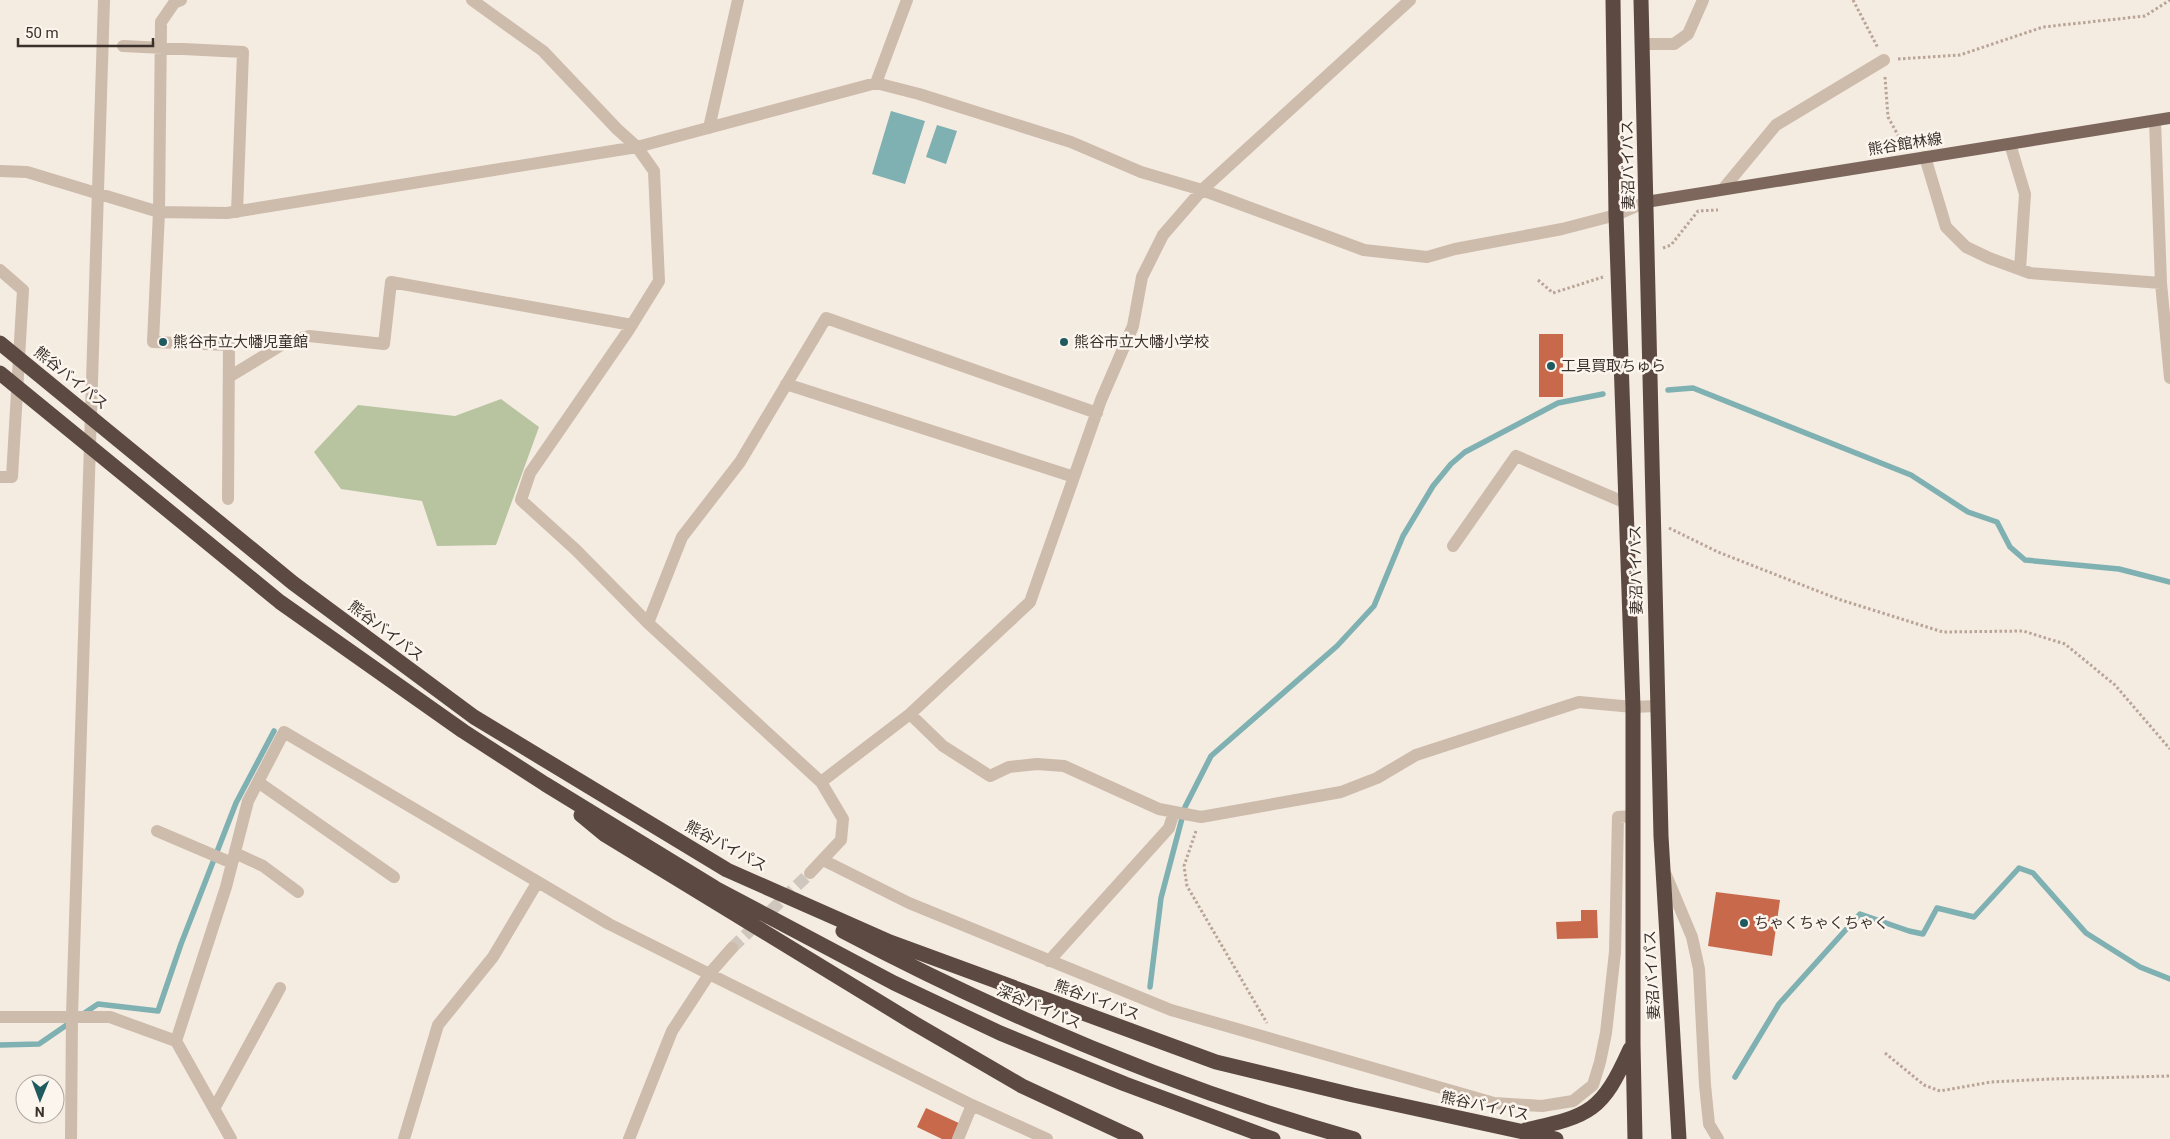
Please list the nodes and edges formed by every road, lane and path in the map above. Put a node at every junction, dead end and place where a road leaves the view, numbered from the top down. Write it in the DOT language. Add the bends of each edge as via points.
graph roads {
  1 [pos="104,0"];
  2 [pos="181,0"];
  3 [pos="472,0"];
  4 [pos="738,0"];
  5 [pos="907,0"];
  6 [pos="1410,0"];
  7 [pos="1614,0"];
  8 [pos="1641,0"];
  9 [pos="1703,0"];
  10 [pos="1853,0"];
  11 [pos="2170,0"];
  12 [pos="1642,44"];
  13 [pos="123,46"];
  14 [pos="160,48"];
  15 [pos="1884,60"];
  16 [pos="876,83"];
  17 [pos="2170,118"];
  18 [pos="2155,120"];
  19 [pos="708,128"];
  20 [pos="2010,144"];
  21 [pos="638,147"];
  22 [pos="1925,157"];
  23 [pos="1911,159"];
  24 [pos="0,171"];
  25 [pos="1202,190"];
  26 [pos="1723,190"];
  27 [pos="98,193"];
  28 [pos="1646,202"];
  29 [pos="1718,210"];
  30 [pos="159,212"];
  31 [pos="237,212"];
  32 [pos="1616,215"];
  33 [pos="1671,245"];
  34 [pos="2020,269"];
  35 [pos="0,270"];
  36 [pos="1538,280"];
  37 [pos="1594,281"];
  38 [pos="2161,284"];
  39 [pos="632,325"];
  40 [pos="2169,339"];
  41 [pos="0,343"];
  42 [pos="0,373"];
  43 [pos="228,377"];
  44 [pos="2170,378"];
  45 [pos="786,384"];
  46 [pos="1097,413"];
  47 [pos="0,477"];
  48 [pos="1074,478"];
  49 [pos="228,499"];
  50 [pos="1626,503"];
  51 [pos="1653,520"];
  52 [pos="1453,546"];
  53 [pos="648,623"];
  54 [pos="1656,706"];
  55 [pos="1632,707"];
  56 [pos="910,714"];
  57 [pos="2170,749"];
  58 [pos="258,782"];
  59 [pos="821,782"];
  60 [pos="544,784"];
  61 [pos="1174,812"];
  62 [pos="1198,816"];
  63 [pos="1632,816"];
  64 [pos="157,831"];
  65 [pos="234,858"];
  66 [pos="823,860"];
  67 [pos="727,870"];
  68 [pos="1664,871"];
  69 [pos="810,873"];
  70 [pos="394,877"];
  71 [pos="538,883"];
  72 [pos="298,892"];
  73 [pos="732,948"];
  74 [pos="1049,961"];
  75 [pos="710,973"];
  76 [pos="280,988"];
  77 [pos="73,1016"];
  78 [pos="0,1017"];
  79 [pos="176,1041"];
  80 [pos="1278,1041"];
  81 [pos="1633,1044"];
  82 [pos="1885,1053"];
  83 [pos="2170,1076"];
  84 [pos="972,1105"];
  85 [pos="214,1109"];
  86 [pos="1519,1131"];
  87 [pos="70,1139"];
  88 [pos="231,1139"];
  89 [pos="404,1139"];
  90 [pos="629,1139"];
  91 [pos="958,1139"];
  92 [pos="1046,1139"];
  93 [pos="1136,1139"];
  94 [pos="1273,1139"];
  95 [pos="1354,1139"];
  96 [pos="1556,1139"];
  97 [pos="1635,1139"];
  98 [pos="1679,1139"];
  99 [pos="1718,1139"];
  1 -- 27 [label="street"];
  2 -- 14 [label="street" via="174,3 161,22"];
  3 -- 21 [label="street" via="542,52"];
  4 -- 19 [label="street"];
  5 -- 16 [label="street"];
  6 -- 25 [label="street"];
  7 -- 32 [label="highway, 妻沼バイパス"];
  8 -- 12 [label="highway, 妻沼バイパス"];
  9 -- 12 [label="street" via="1688,34 1674,44"];
  10 -- 15 [label="path"];
  11 -- 15 [label="path" via="2145,16 2043,27 1960,55"];
  12 -- 28 [label="highway, 妻沼バイパス"];
  13 -- 14 [label="street"];
  14 -- 30 [label="street"];
  14 -- 31 [label="street" via="243,52"];
  15 -- 23 [label="path" via="1888,117"];
  15 -- 26 [label="street" via="1776,125"];
  16 -- 19 [label="street"];
  16 -- 25 [label="street" via="1071,142 1141,172"];
  17 -- 18 [label="main road, 熊谷館林線"];
  18 -- 20 [label="main road, 熊谷館林線"];
  18 -- 38 [label="street"];
  19 -- 21 [label="street"];
  20 -- 22 [label="main road, 熊谷館林線"];
  20 -- 34 [label="street" via="2025,194"];
  21 -- 31 [label="street"];
  21 -- 39 [label="street" via="654,171 659,280"];
  22 -- 23 [label="main road, 熊谷館林線"];
  22 -- 34 [label="street" via="1946,227 1966,247"];
  23 -- 26 [label="main road, 熊谷館林線"];
  24 -- 27 [label="street" via="27,172"];
  25 -- 32 [label="street" via="1364,250 1427,257"];
  25 -- 46 [label="street" via="1163,235 1142,277 1133,326"];
  26 -- 28 [label="main road, 熊谷館林線"];
  27 -- 30 [label="street"];
  27 -- 77 [label="street"];
  28 -- 32 [label="street"];
  28 -- 51 [label="highway, 妻沼バイパス"];
  29 -- 33 [label="path" via="1698,212"];
  30 -- 31 [label="street"];
  30 -- 43 [label="street" via="153,342 229,345"];
  32 -- 50 [label="highway, 妻沼バイパス"];
  34 -- 38 [label="street" via="2030,273"];
  35 -- 47 [label="street" via="23,290 12,476"];
  36 -- 37 [label="path" via="1553,294"];
  38 -- 40 [label="street"];
  39 -- 43 [label="street" via="391,282 384,344 309,336 288,341"];
  39 -- 53 [label="street" via="530,473 521,500"];
  40 -- 44 [label="street"];
  41 -- 67 [label="highway, 熊谷バイパス" via="293,583 474,717"];
  42 -- 60 [label="highway" via="280,602"];
  43 -- 49 [label="street"];
  45 -- 46 [label="street" via="826,318"];
  45 -- 48 [label="street"];
  45 -- 53 [label="street" via="740,462 682,538"];
  46 -- 48 [label="street"];
  48 -- 56 [label="street" via="1030,602"];
  50 -- 52 [label="street" via="1516,456"];
  50 -- 55 [label="highway, 妻沼バイパス"];
  51 -- 54 [label="highway, 妻沼バイパス"];
  51 -- 57 [label="path" via="1718,552 1838,600 1943,632 2023,630 2065,644 2115,685"];
  53 -- 59 [label="street"];
  54 -- 55 [label="street"];
  54 -- 68 [label="highway, 妻沼バイパス"];
  55 -- 62 [label="street" via="1579,702 1416,755 1378,778 1341,792"];
  55 -- 63 [label="highway, 妻沼バイパス"];
  56 -- 59 [label="street"];
  56 -- 61 [label="street" via="943,746 990,776 1009,767 1064,766 1159,809"];
  58 -- 65 [label="street" via="248,800"];
  58 -- 70 [label="street"];
  58 -- 71 [label="street" via="284,732"];
  59 -- 66 [label="street" via="843,819 841,840"];
  60 -- 93 [label="highway" via="604,834 912,1022 1022,1086"];
  60 -- 94 [label="highway" via="715,888 894,983 1000,1033"];
  61 -- 62 [label="street"];
  61 -- 74 [label="street" via="1169,828"];
  62 -- 80 [label="path" via="1184,866 1187,886"];
  63 -- 80 [label="street" via="1618,817 1615,952 1600,1062 1593,1085 1573,1100 1542,1106 1494,1103"];
  63 -- 81 [label="highway, 妻沼バイパス"];
  64 -- 65 [label="street"];
  65 -- 72 [label="street" via="263,866"];
  65 -- 79 [label="street"];
  66 -- 69 [label="street"];
  66 -- 74 [label="street" via="909,903"];
  67 -- 86 [label="highway, 熊谷バイパス" via="890,942 1216,1062"];
  67 -- 95 [label="highway, 深谷バイパス" via="1006,1013 1129,1064 1268,1114"];
  68 -- 98 [label="highway, 妻沼バイパス"];
  68 -- 99 [label="street" via="1692,938 1699,969 1708,1124"];
  71 -- 75 [label="street" via="609,924"];
  71 -- 89 [label="street" via="492,957 438,1025"];
  73 -- 75 [label="street"];
  74 -- 80 [label="street" via="1171,1010"];
  75 -- 84 [label="street"];
  75 -- 90 [label="street" via="672,1031"];
  76 -- 85 [label="street"];
  77 -- 78 [label="street"];
  77 -- 79 [label="street" via="110,1017"];
  77 -- 87 [label="street"];
  79 -- 85 [label="street"];
  81 -- 86 [label="highway" via="1613,1085 1585,1113 1566,1121"];
  81 -- 97 [label="highway, 妻沼バイパス"];
  82 -- 83 [label="path" via="1924,1086 1940,1091 1991,1082"];
  84 -- 91 [label="street"];
  84 -- 92 [label="street"];
  85 -- 88 [label="street"];
  86 -- 96 [label="highway, 熊谷バイパス"];
}
